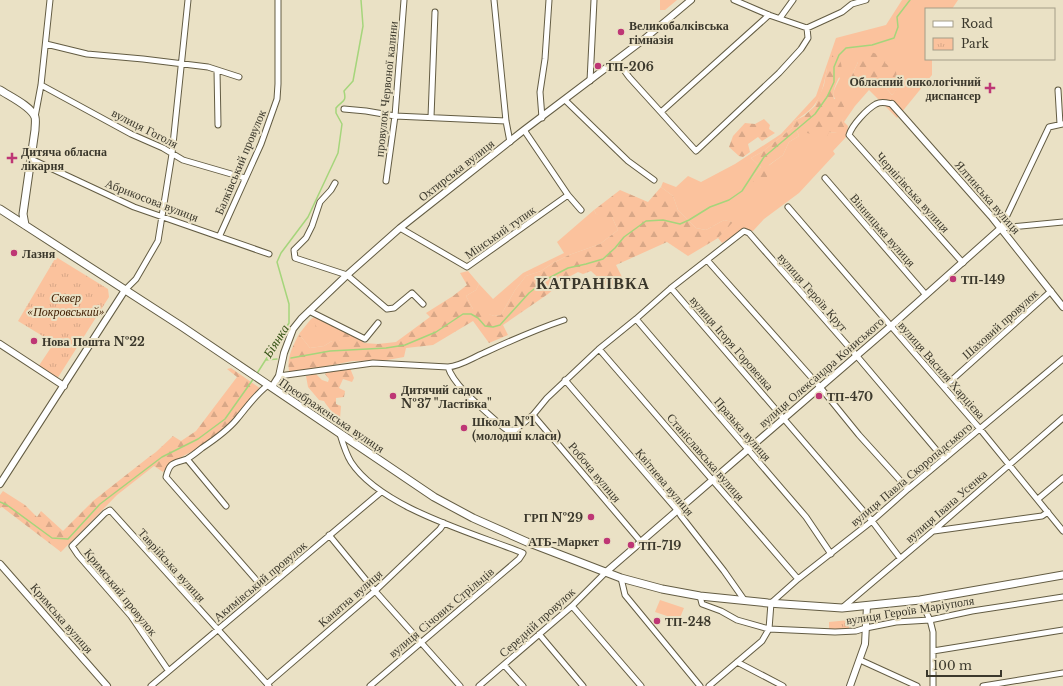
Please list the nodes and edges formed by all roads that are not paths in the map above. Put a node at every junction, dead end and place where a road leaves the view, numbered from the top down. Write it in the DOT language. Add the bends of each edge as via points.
graph roads {
  1 [pos="50,0"];
  2 [pos="188,0"];
  3 [pos="278,0"];
  4 [pos="404,0"];
  5 [pos="494,0"];
  6 [pos="549,0"];
  7 [pos="594,0"];
  8 [pos="691,0"];
  9 [pos="734,0"];
  10 [pos="793,0"];
  11 [pos="866,0"];
  12 [pos="854,2"];
  13 [pos="435,12"];
  14 [pos="769,15"];
  15 [pos="780,18"];
  16 [pos="807,28"];
  17 [pos="46,44"];
  18 [pos="618,60"];
  19 [pos="181,63"];
  20 [pos="216,70"];
  21 [pos="239,77"];
  22 [pos="590,81"];
  23 [pos="41,85"];
  24 [pos="0,90"];
  25 [pos="1058,90"];
  26 [pos="565,100"];
  27 [pos="892,104"];
  28 [pos="344,109"];
  29 [pos="661,112"];
  30 [pos="35,116"];
  31 [pos="395,116"];
  32 [pos="431,117"];
  33 [pos="542,118"];
  34 [pos="506,121"];
  35 [pos="1061,124"];
  36 [pos="218,125"];
  37 [pos="524,130"];
  38 [pos="510,142"];
  39 [pos="172,154"];
  40 [pos="30,159"];
  41 [pos="245,178"];
  42 [pos="825,178"];
  43 [pos="654,180"];
  44 [pos="386,181"];
  45 [pos="335,184"];
  46 [pos="568,195"];
  47 [pos="788,207"];
  48 [pos="0,209"];
  49 [pos="580,210"];
  50 [pos="162,217"];
  51 [pos="1063,222"];
  52 [pos="25,225"];
  53 [pos="400,228"];
  54 [pos="1001,228"];
  55 [pos="220,236"];
  56 [pos="269,254"];
  57 [pos="706,260"];
  58 [pos="963,263"];
  59 [pos="347,275"];
  60 [pos="671,288"];
  61 [pos="125,290"];
  62 [pos="1051,292"];
  63 [pos="926,295"];
  64 [pos="423,304"];
  65 [pos="1063,307"];
  66 [pos="309,311"];
  67 [pos="636,319"];
  68 [pos="564,320"];
  69 [pos="378,323"];
  70 [pos="891,326"];
  71 [pos="0,344"];
  72 [pos="599,349"];
  73 [pos="856,355"];
  74 [pos="1063,359"];
  75 [pos="448,367"];
  76 [pos="279,376"];
  77 [pos="565,380"];
  78 [pos="267,384"];
  79 [pos="64,386"];
  80 [pos="820,387"];
  81 [pos="944,387"];
  82 [pos="534,415"];
  83 [pos="784,418"];
  84 [pos="1063,418"];
  85 [pos="980,429"];
  86 [pos="340,434"];
  87 [pos="748,450"];
  88 [pos="186,459"];
  89 [pos="944,459"];
  90 [pos="1009,464"];
  91 [pos="1063,478"];
  92 [pos="712,480"];
  93 [pos="0,484"];
  94 [pos="908,489"];
  95 [pos="381,492"];
  96 [pos="1038,499"];
  97 [pos="226,506"];
  98 [pos="678,511"];
  99 [pos="1048,512"];
  100 [pos="872,521"];
  101 [pos="444,523"];
  102 [pos="933,531"];
  103 [pos="1063,531"];
  104 [pos="329,535"];
  105 [pos="641,542"];
  106 [pos="72,546"];
  107 [pos="831,554"];
  108 [pos="900,558"];
  109 [pos="0,564"];
  110 [pos="606,572"];
  111 [pos="1063,575"];
  112 [pos="621,578"];
  113 [pos="798,579"];
  114 [pos="266,590"];
  115 [pos="375,590"];
  116 [pos="700,596"];
  117 [pos="1063,597"];
  118 [pos="920,600"];
  119 [pos="745,601"];
  120 [pos="772,603"];
  121 [pos="572,606"];
  122 [pos="867,606"];
  123 [pos="842,608"];
  124 [pos="930,620"];
  125 [pos="866,628"];
  126 [pos="218,630"];
  127 [pos="769,630"];
  128 [pos="1063,630"];
  129 [pos="539,634"];
  130 [pos="422,642"];
  131 [pos="933,651"];
  132 [pos="860,660"];
  133 [pos="738,662"];
  134 [pos="504,665"];
  135 [pos="168,670"];
  136 [pos="1063,673"];
  137 [pos="268,685"];
  138 [pos="107,686"];
  139 [pos="151,686"];
  140 [pos="370,686"];
  141 [pos="460,686"];
  142 [pos="479,686"];
  143 [pos="522,686"];
  144 [pos="583,686"];
  145 [pos="641,686"];
  146 [pos="700,686"];
  147 [pos="710,686"];
  148 [pos="783,686"];
  149 [pos="850,686"];
  150 [pos="917,686"];
  151 [pos="933,686"];
  152 [pos="983,686"];
  1 -- 17 [label="street"];
  2 -- 19 [label="street"];
  3 -- 41 [label="street, Балківський провулок" via="277,99 261,144"];
  4 -- 31 [label="street, провулок Червоної калини"];
  5 -- 34 [label="street"];
  6 -- 33 [label="street" via="540,92"];
  7 -- 22 [label="street"];
  8 -- 18 [label="street, Охтирська вулиця"];
  9 -- 14 [label="street"];
  10 -- 15 [label="street"];
  11 -- 12 [label="street"];
  12 -- 16 [label="street" via="842,12"];
  13 -- 32 [label="street"];
  14 -- 15 [label="street"];
  14 -- 29 [label="street"];
  15 -- 16 [label="street"];
  16 -- 29 [label="street" via="808,38 779,74 696,151"];
  17 -- 19 [label="street" via="87,54"];
  17 -- 23 [label="street"];
  18 -- 22 [label="street, Охтирська вулиця"];
  18 -- 29 [label="street" via="629,77"];
  19 -- 20 [label="street"];
  19 -- 39 [label="street"];
  20 -- 21 [label="street"];
  20 -- 36 [label="street"];
  22 -- 26 [label="street, Охтирська вулиця"];
  23 -- 30 [label="street"];
  23 -- 39 [label="street, вулиця Гоголя"];
  24 -- 30 [label="main road"];
  25 -- 35 [label="street"];
  26 -- 33 [label="street, Охтирська вулиця"];
  26 -- 43 [label="street" via="628,160"];
  27 -- 54 [label="street, Ялтинська вулиця"];
  27 -- 58 [label="street, Чернігівська вулиця" via="877,104 857,122 848,135"];
  28 -- 31 [label="street"];
  30 -- 40 [label="main road"];
  31 -- 32 [label="street"];
  31 -- 44 [label="street, провулок Червоної калини"];
  32 -- 34 [label="street"];
  33 -- 37 [label="street, Охтирська вулиця"];
  34 -- 38 [label="street"];
  35 -- 54 [label="street" via="1049,127"];
  37 -- 38 [label="street, Охтирська вулиця"];
  37 -- 46 [label="street"];
  38 -- 53 [label="street, Охтирська вулиця"];
  39 -- 41 [label="street, вулиця Гоголя" via="183,160"];
  39 -- 50 [label="street"];
  40 -- 50 [label="street, Абрикосова вулиця" via="134,207"];
  40 -- 52 [label="main road" via="23,214"];
  41 -- 55 [label="street, Балківський провулок"];
  42 -- 63 [label="street, Вінницька вулиця"];
  45 -- 59 [label="street" via="320,202 306,238 294,250 295,258"];
  46 -- 49 [label="street"];
  46 -- 53 [label="street, Мінський тупик" via="467,267"];
  47 -- 70 [label="street, вулиця Василя Харцієва"];
  48 -- 52 [label="main road, Преображенська вулиця"];
  50 -- 55 [label="street, Абрикосова вулиця"];
  50 -- 61 [label="street" via="158,241 136,279"];
  51 -- 54 [label="street"];
  52 -- 61 [label="main road, Преображенська вулиця"];
  53 -- 59 [label="street, Охтирська вулиця"];
  54 -- 58 [label="street, вулиця Олександра Кониського"];
  54 -- 62 [label="street, Ялтинська вулиця"];
  55 -- 56 [label="street, Абрикосова вулиця"];
  57 -- 60 [label="street"];
  57 -- 73 [label="street, вулиця Героїв Крут" via="744,231 749,233"];
  57 -- 80 [label="street"];
  58 -- 63 [label="street, вулиця Олександра Кониського"];
  59 -- 64 [label="street" via="387,309 394,308 412,293"];
  59 -- 66 [label="street, Охтирська вулиця"];
  60 -- 67 [label="street"];
  60 -- 83 [label="street, вулиця Ігоря Горовенка"];
  61 -- 78 [label="main road, Преображенська вулиця"];
  61 -- 79 [label="street"];
  62 -- 65 [label="street, Ялтинська вулиця"];
  62 -- 81 [label="street, Шаховий провулок"];
  63 -- 70 [label="street, вулиця Олександра Кониського"];
  66 -- 69 [label="street" via="365,339"];
  66 -- 76 [label="street, Охтирська вулиця" via="293,329"];
  67 -- 72 [label="street"];
  67 -- 87 [label="street, Празька вулиця"];
  68 -- 75 [label="street" via="458,366"];
  70 -- 73 [label="street, вулиця Олександра Кониського"];
  70 -- 81 [label="street, вулиця Василя Харцієва"];
  71 -- 79 [label="street"];
  72 -- 77 [label="street"];
  72 -- 92 [label="street, Станіславська вулиця"];
  73 -- 80 [label="street, вулиця Олександра Кониського"];
  73 -- 89 [label="street, вулиця Героїв Крут"];
  74 -- 85 [label="street, вулиця Павла Скоропадського"];
  75 -- 76 [label="street" via="373,363"];
  75 -- 82 [label="street" via="450,374 463,389 507,430 515,430"];
  76 -- 78 [label="street, Охтирська вулиця"];
  77 -- 82 [label="street" via="546,398"];
  77 -- 98 [label="street, Квітнева вулиця"];
  78 -- 86 [label="main road, Преображенська вулиця"];
  78 -- 88 [label="street" via="237,419"];
  79 -- 93 [label="street"];
  80 -- 83 [label="street, вулиця Олександра Кониського"];
  80 -- 94 [label="street"];
  81 -- 85 [label="street, вулиця Василя Харцієва"];
  82 -- 105 [label="street, Робоча вулиця"];
  83 -- 87 [label="street, вулиця Олександра Кониського"];
  83 -- 100 [label="street, вулиця Ігоря Горовенка"];
  84 -- 90 [label="street, вулиця Івана Усенка"];
  85 -- 89 [label="street, вулиця Павла Скоропадського"];
  85 -- 90 [label="street, вулиця Василя Харцієва"];
  86 -- 95 [label="street" via="352,463"];
  86 -- 110 [label="main road, Преображенська вулиця" via="434,497 473,518"];
  87 -- 92 [label="street, вулиця Олександра Кониського"];
  87 -- 107 [label="street, Празька вулиця" via="806,517"];
  88 -- 97 [label="street"];
  88 -- 114 [label="street" via="174,462 167,470 166,477"];
  89 -- 94 [label="street, вулиця Павла Скоропадського"];
  90 -- 96 [label="street, вулиця Василя Харцієва"];
  90 -- 102 [label="street, вулиця Івана Усенка"];
  91 -- 96 [label="street"];
  92 -- 98 [label="street, вулиця Олександра Кониського"];
  92 -- 113 [label="street, Станіславська вулиця"];
  94 -- 100 [label="street, вулиця Павла Скоропадського"];
  95 -- 101 [label="street"];
  95 -- 104 [label="street, Акимівський провулок"];
  96 -- 99 [label="street, вулиця Василя Харцієва"];
  98 -- 105 [label="street, вулиця Олександра Кониського"];
  98 -- 119 [label="street, Квітнева вулиця"];
  99 -- 102 [label="street" via="1042,516"];
  99 -- 103 [label="street, вулиця Василя Харцієва"];
  100 -- 107 [label="street, вулиця Павла Скоропадського"];
  100 -- 108 [label="street, вулиця Ігоря Горовенка"];
  101 -- 115 [label="street, Канатна вулиця"];
  101 -- 130 [label="street, вулиця Січових Стрільців" via="523,553"];
  102 -- 108 [label="street, вулиця Івана Усенка"];
  104 -- 114 [label="street, Акимівський провулок"];
  104 -- 115 [label="street"];
  105 -- 110 [label="street, вулиця Олександра Кониського"];
  106 -- 126 [label="street, Таврійська вулиця" via="110,510"];
  106 -- 135 [label="street, Кримський провулок" via="132,616"];
  107 -- 113 [label="street, вулиця Павла Скоропадського"];
  108 -- 123 [label="street, вулиця Івана Усенка"];
  109 -- 138 [label="street, Кримська вулиця"];
  110 -- 112 [label="main road, вулиця Героїв Маріуполя"];
  110 -- 121 [label="street, Середній провулок"];
  111 -- 118 [label="main road, вулиця Героїв Маріуполя"];
  112 -- 116 [label="main road, вулиця Героїв Маріуполя"];
  112 -- 146 [label="street" via="625,595"];
  113 -- 120 [label="street, вулиця Павла Скоропадського"];
  114 -- 126 [label="street, Акимівський провулок"];
  115 -- 130 [label="street"];
  115 -- 137 [label="street, Канатна вулиця"];
  116 -- 119 [label="main road, вулиця Героїв Маріуполя"];
  116 -- 127 [label="street, вулиця Героїв Маріуполя" via="702,604 737,620"];
  117 -- 124 [label="street, вулиця Героїв Маріуполя"];
  118 -- 122 [label="main road, вулиця Героїв Маріуполя"];
  118 -- 124 [label="street"];
  119 -- 120 [label="main road, вулиця Героїв Маріуполя"];
  120 -- 123 [label="main road, вулиця Героїв Маріуполя"];
  120 -- 127 [label="street"];
  121 -- 129 [label="street, Середній провулок"];
  121 -- 145 [label="street"];
  122 -- 123 [label="main road, вулиця Героїв Маріуполя"];
  122 -- 125 [label="street"];
  124 -- 125 [label="street, вулиця Героїв Маріуполя" via="896,622"];
  124 -- 131 [label="street"];
  125 -- 127 [label="street, вулиця Героїв Маріуполя" via="835,632"];
  125 -- 132 [label="street"];
  126 -- 135 [label="street, Акимівський провулок"];
  126 -- 137 [label="street, Таврійська вулиця"];
  127 -- 133 [label="street" via="762,641"];
  128 -- 131 [label="street"];
  129 -- 134 [label="street, Середній провулок"];
  129 -- 144 [label="street"];
  130 -- 140 [label="street, вулиця Січових Стрільців"];
  130 -- 141 [label="street"];
  131 -- 151 [label="street"];
  132 -- 149 [label="street"];
  132 -- 150 [label="street"];
  133 -- 147 [label="street"];
  133 -- 148 [label="street"];
  134 -- 142 [label="street, Середній провулок"];
  134 -- 143 [label="street"];
  135 -- 139 [label="street, Акимівський провулок"];
  136 -- 152 [label="street"];
}
